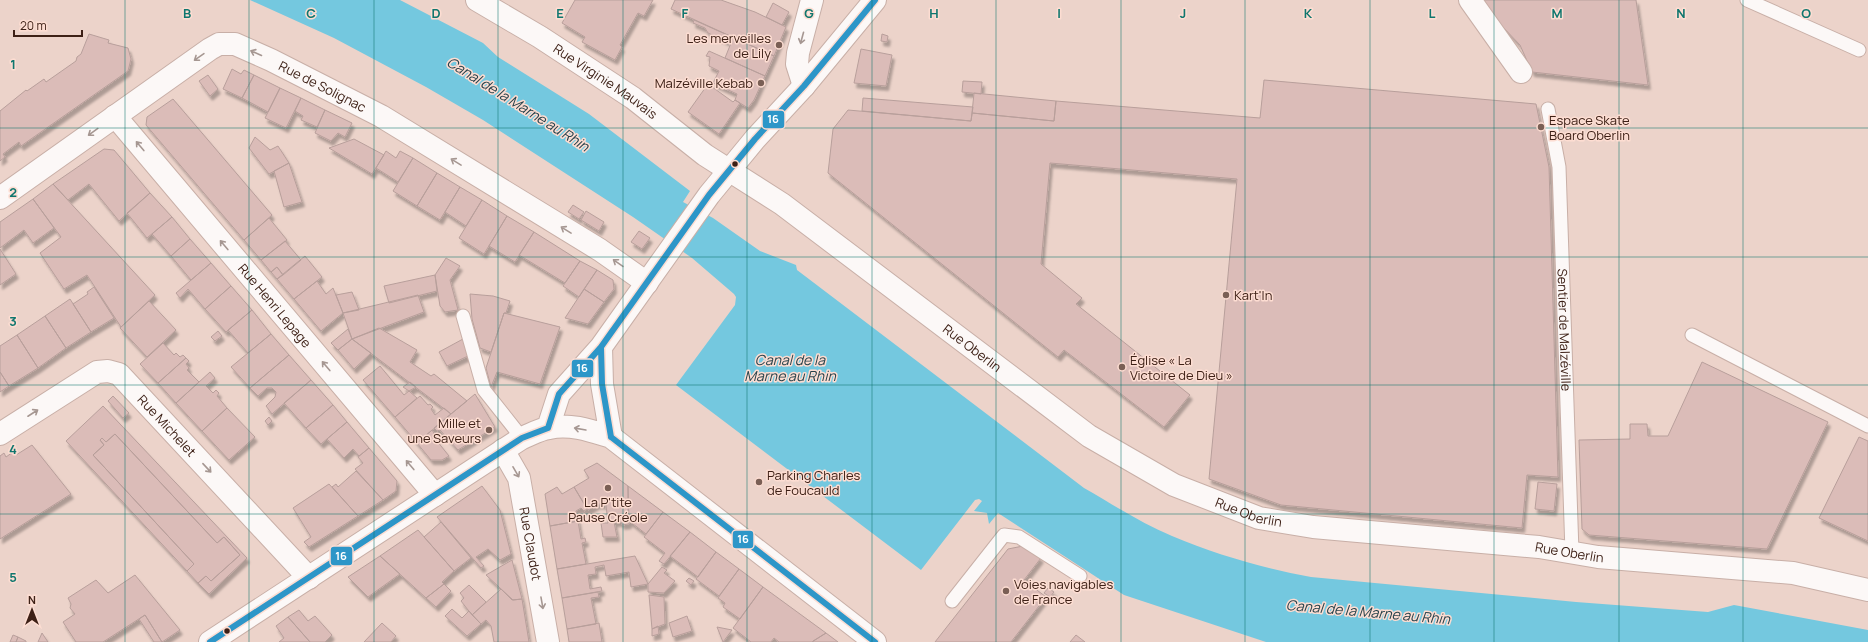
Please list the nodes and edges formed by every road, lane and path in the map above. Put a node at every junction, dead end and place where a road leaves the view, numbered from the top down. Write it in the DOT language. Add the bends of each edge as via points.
graph roads {
  1 [pos="477,0"];
  2 [pos="812,0"];
  3 [pos="875,0"];
  4 [pos="1470,0"];
  5 [pos="1746,0"];
  6 [pos="1859,50"];
  7 [pos="1521,72"];
  8 [pos="804,86"];
  9 [pos="1548,109"];
  10 [pos="115,116"];
  11 [pos="729,170"];
  12 [pos="0,198"];
  13 [pos="647,283"];
  14 [pos="463,316"];
  15 [pos="1692,335"];
  16 [pos="601,347"];
  17 [pos="1868,426"];
  18 [pos="548,428"];
  19 [pos="0,434"];
  20 [pos="611,437"];
  21 [pos="522,438"];
  22 [pos="503,450"];
  23 [pos="435,495"];
  24 [pos="1572,552"];
  25 [pos="1080,576"];
  26 [pos="309,578"];
  27 [pos="1868,590"];
  28 [pos="952,601"];
  29 [pos="210,642"];
  30 [pos="548,642"];
  31 [pos="875,642"];
  1 -- 11 [label="street, Rue Virginie Mauvais" via="540,37 633,98 705,155"];
  2 -- 8 [label="street, one-way" via="798,53 797,64"];
  3 -- 8 [label="street"];
  4 -- 7 [label="street"];
  5 -- 6 [label="lane"];
  8 -- 11 [label="street"];
  9 -- 24 [label="lane, Sentier de Malzéville" via="1559,167"];
  10 -- 12 [label="street, Rue de Solignac, one-way"];
  13 -- 10 [label="street, Rue de Solignac, one-way" via="600,250 381,116 235,44 219,44 210,49"];
  23 -- 10 [label="street, Rue Henri Lepage, one-way"];
  11 -- 13 [label="street"];
  11 -- 24 [label="street, Rue Oberlin" via="782,204 1089,436 1174,485 1259,518 1305,526"];
  13 -- 16 [label="street"];
  14 -- 21 [label="lane" via="484,390"];
  15 -- 17 [label="lane"];
  16 -- 18 [label="street" via="559,394"];
  16 -- 20 [label="street" via="602,384"];
  20 -- 18 [label="street, one-way" via="571,427"];
  18 -- 21 [label="street"];
  19 -- 26 [label="street, Rue Michelet, one-way" via="97,372 119,374"];
  20 -- 31 [label="street"];
  21 -- 22 [label="street"];
  22 -- 23 [label="street"];
  22 -- 30 [label="street, Rue Claudot, one-way" via="521,484"];
  23 -- 26 [label="street"];
  24 -- 27 [label="street, Rue Oberlin" via="1598,557 1792,573"];
  25 -- 28 [label="lane" via="1019,536 1004,535"];
  26 -- 29 [label="street"];
}
